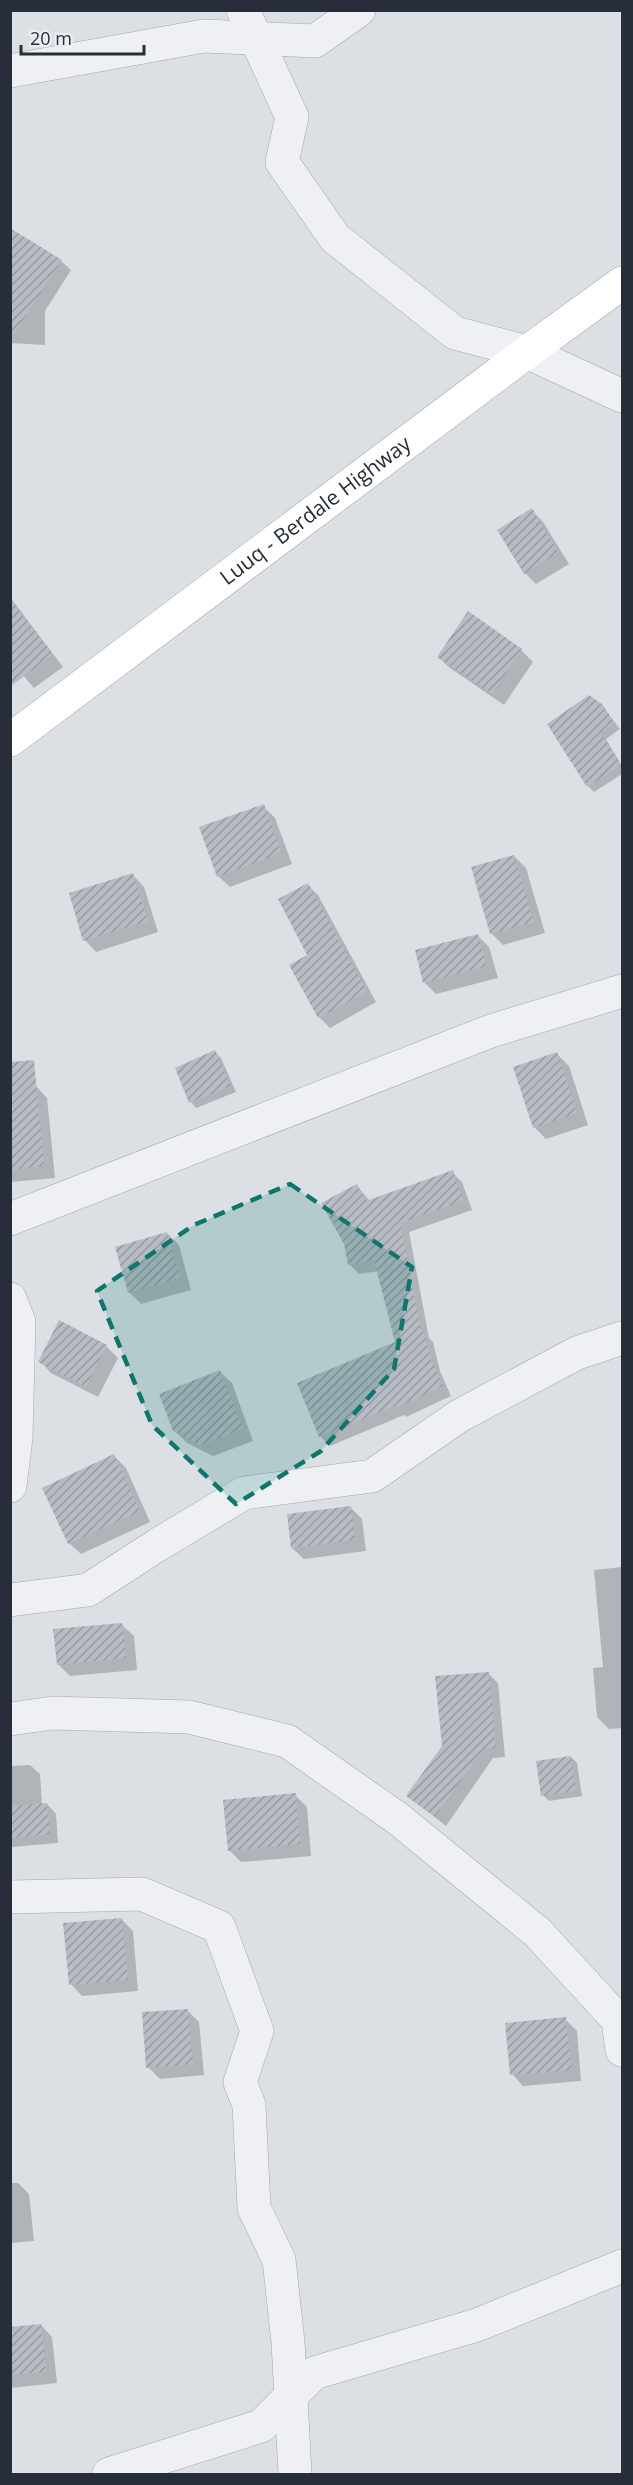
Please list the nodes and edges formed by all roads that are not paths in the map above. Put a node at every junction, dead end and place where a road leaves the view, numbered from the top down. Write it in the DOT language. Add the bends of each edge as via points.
graph roads {
  1 [pos="359,10"];
  2 [pos="249,24"];
  3 [pos="10,71"];
  4 [pos="622,284"];
  5 [pos="527,352"];
  6 [pos="622,396"];
  7 [pos="10,740"];
  8 [pos="622,991"];
  9 [pos="10,1219"];
  10 [pos="10,1299"];
  11 [pos="622,1338"];
  12 [pos="10,1486"];
  13 [pos="10,1600"];
  14 [pos="10,1719"];
  15 [pos="10,1897"];
  16 [pos="622,2050"];
  17 [pos="622,2266"];
  18 [pos="291,2396"];
  19 [pos="109,2475"];
  20 [pos="295,2475"];
  1 -- 2 [label="street" via="315,41"];
  2 -- 3 [label="street" via="204,36"];
  2 -- 5 [label="street" via="292,117 282,162 335,238 455,333"];
  4 -- 5 [label="main road, Luuq - Berdale Highway"];
  5 -- 6 [label="street"];
  5 -- 7 [label="main road, Luuq - Berdale Highway"];
  8 -- 9 [label="street" via="491,1031"];
  10 -- 12 [label="street" via="20,1322 16,1438"];
  11 -- 13 [label="street" via="577,1353 459,1416 372,1476 244,1493 88,1590"];
  14 -- 16 [label="street" via="53,1713 189,1717 288,1741 397,1818 537,1932 618,2020"];
  15 -- 18 [label="street" via="142,1894 219,1927 257,2031 240,2082 249,2105 254,2208 279,2260"];
  17 -- 18 [label="street" via="477,2325 314,2373"];
  18 -- 19 [label="street" via="261,2426"];
  18 -- 20 [label="street"];
}
